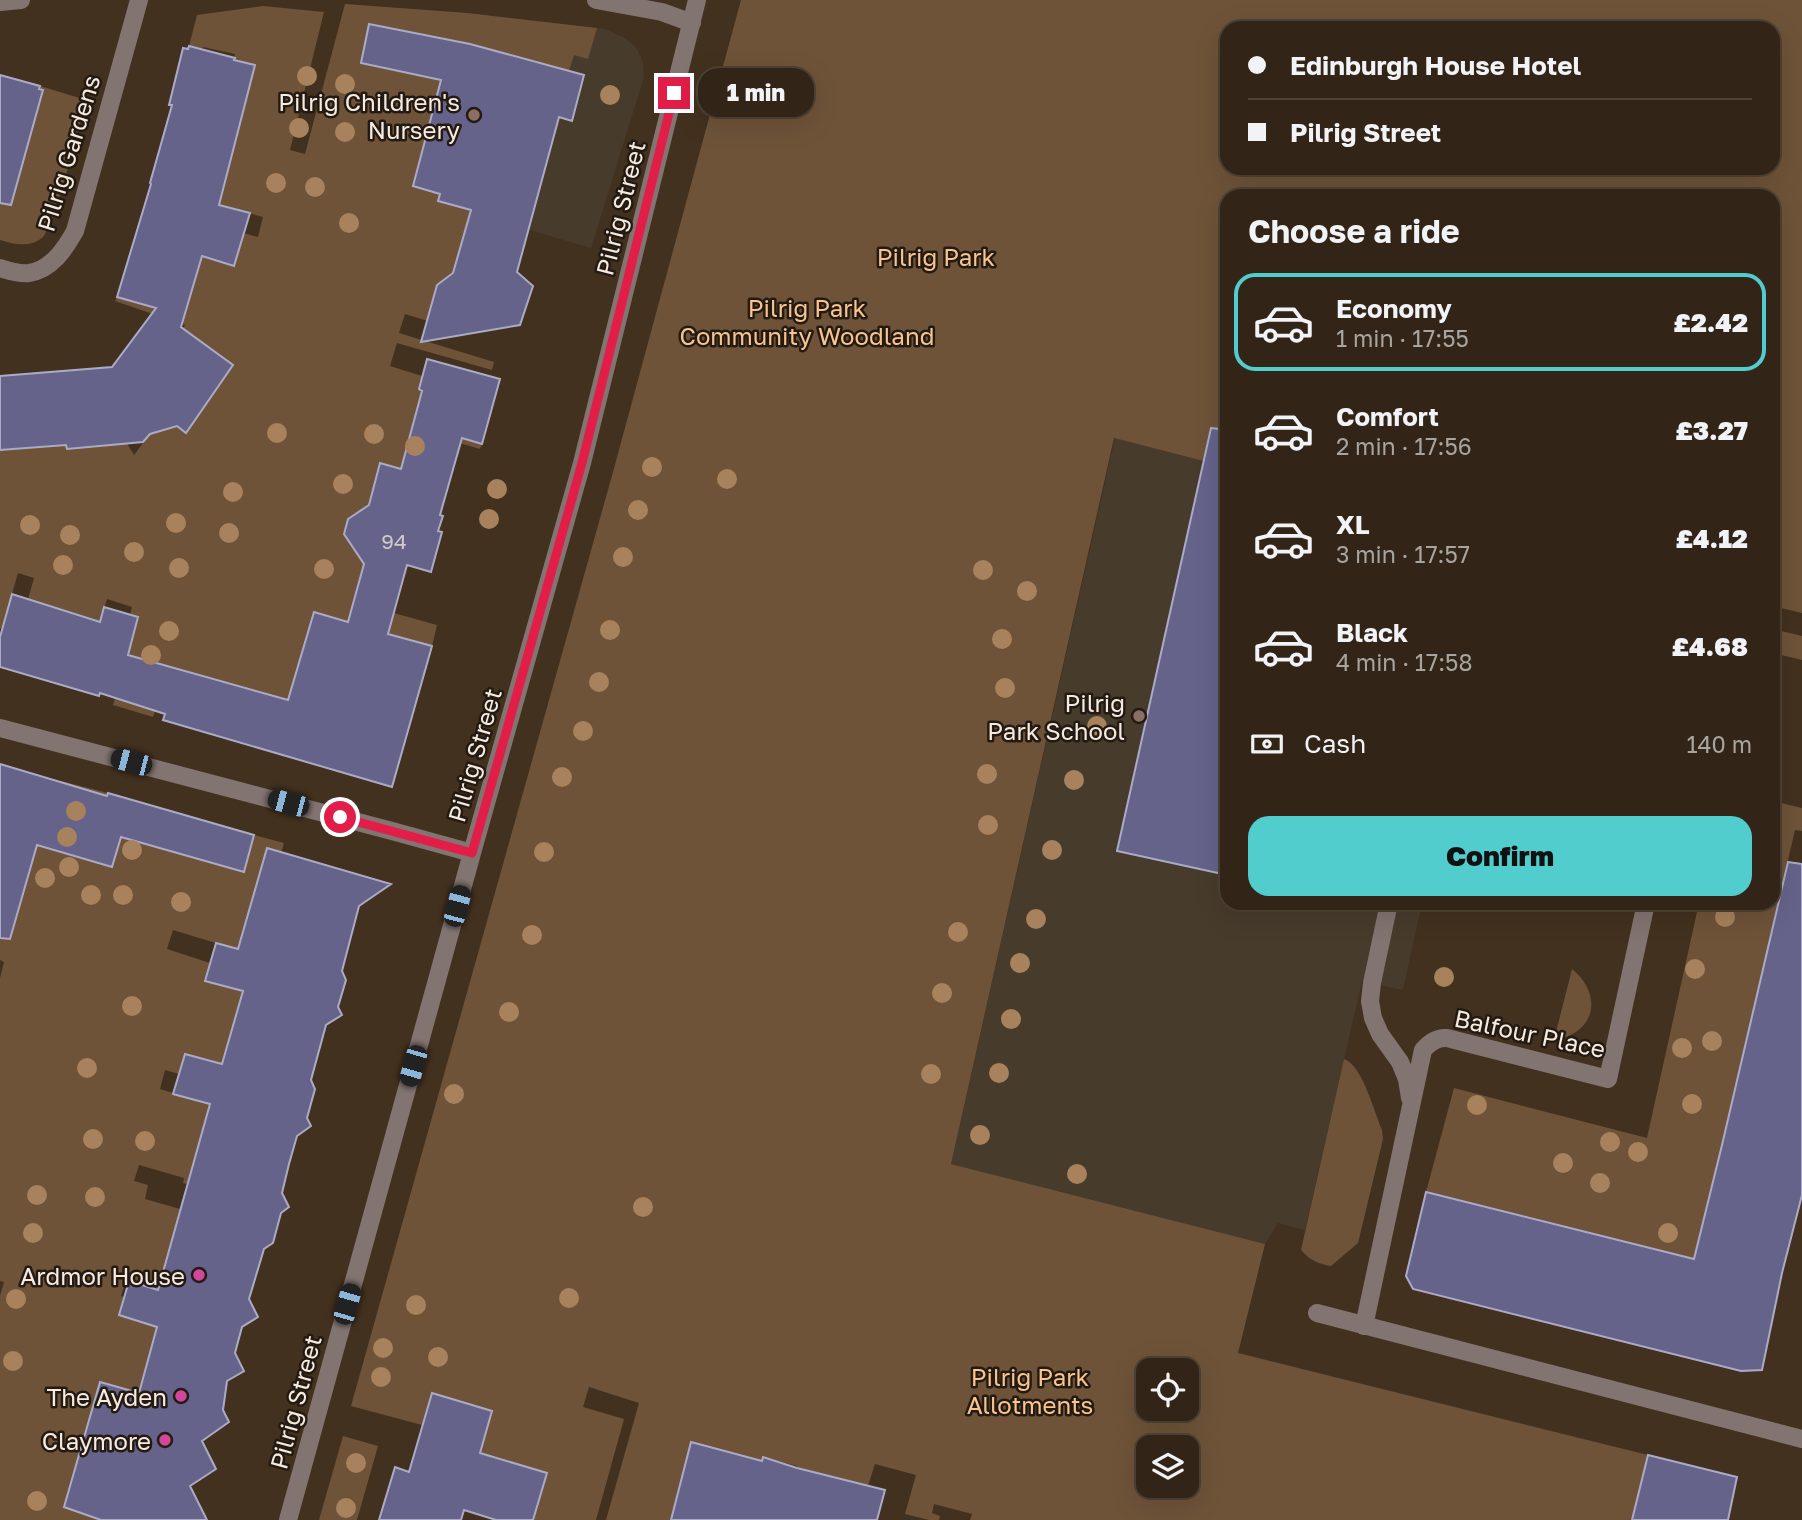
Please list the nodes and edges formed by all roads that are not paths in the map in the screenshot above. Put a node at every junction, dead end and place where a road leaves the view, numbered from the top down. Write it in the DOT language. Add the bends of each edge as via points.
graph roads {
  1 [pos="21,0"];
  2 [pos="139,0"];
  3 [pos="596,0"];
  4 [pos="697,0"];
  5 [pos="0,2"];
  6 [pos="692,23"];
  7 [pos="0,268"];
  8 [pos="0,728"];
  9 [pos="472,853"];
  10 [pos="1388,910"];
  11 [pos="1644,910"];
  12 [pos="1410,1112"];
  13 [pos="1317,1313"];
  14 [pos="1364,1326"];
  15 [pos="1802,1439"];
  16 [pos="288,1520"];
  1 -- 5 [label="street"];
  2 -- 7 [label="street, Pilrig Gardens" via="75,231 66,247 38,270 27,274"];
  3 -- 6 [label="street" via="662,12"];
  4 -- 6 [label="street, Pilrig Street"];
  6 -- 9 [label="street, Pilrig Street" via="582,463"];
  8 -- 9 [label="street"];
  9 -- 16 [label="street, Pilrig Street"];
  10 -- 12 [label="street" via="1370,1001 1380,1034 1401,1062"];
  11 -- 12 [label="street, Balfour Place" via="1608,1079 1442,1038 1423,1050"];
  12 -- 14 [label="street, Balfour Place"];
  13 -- 14 [label="street"];
  14 -- 15 [label="street"];
}
